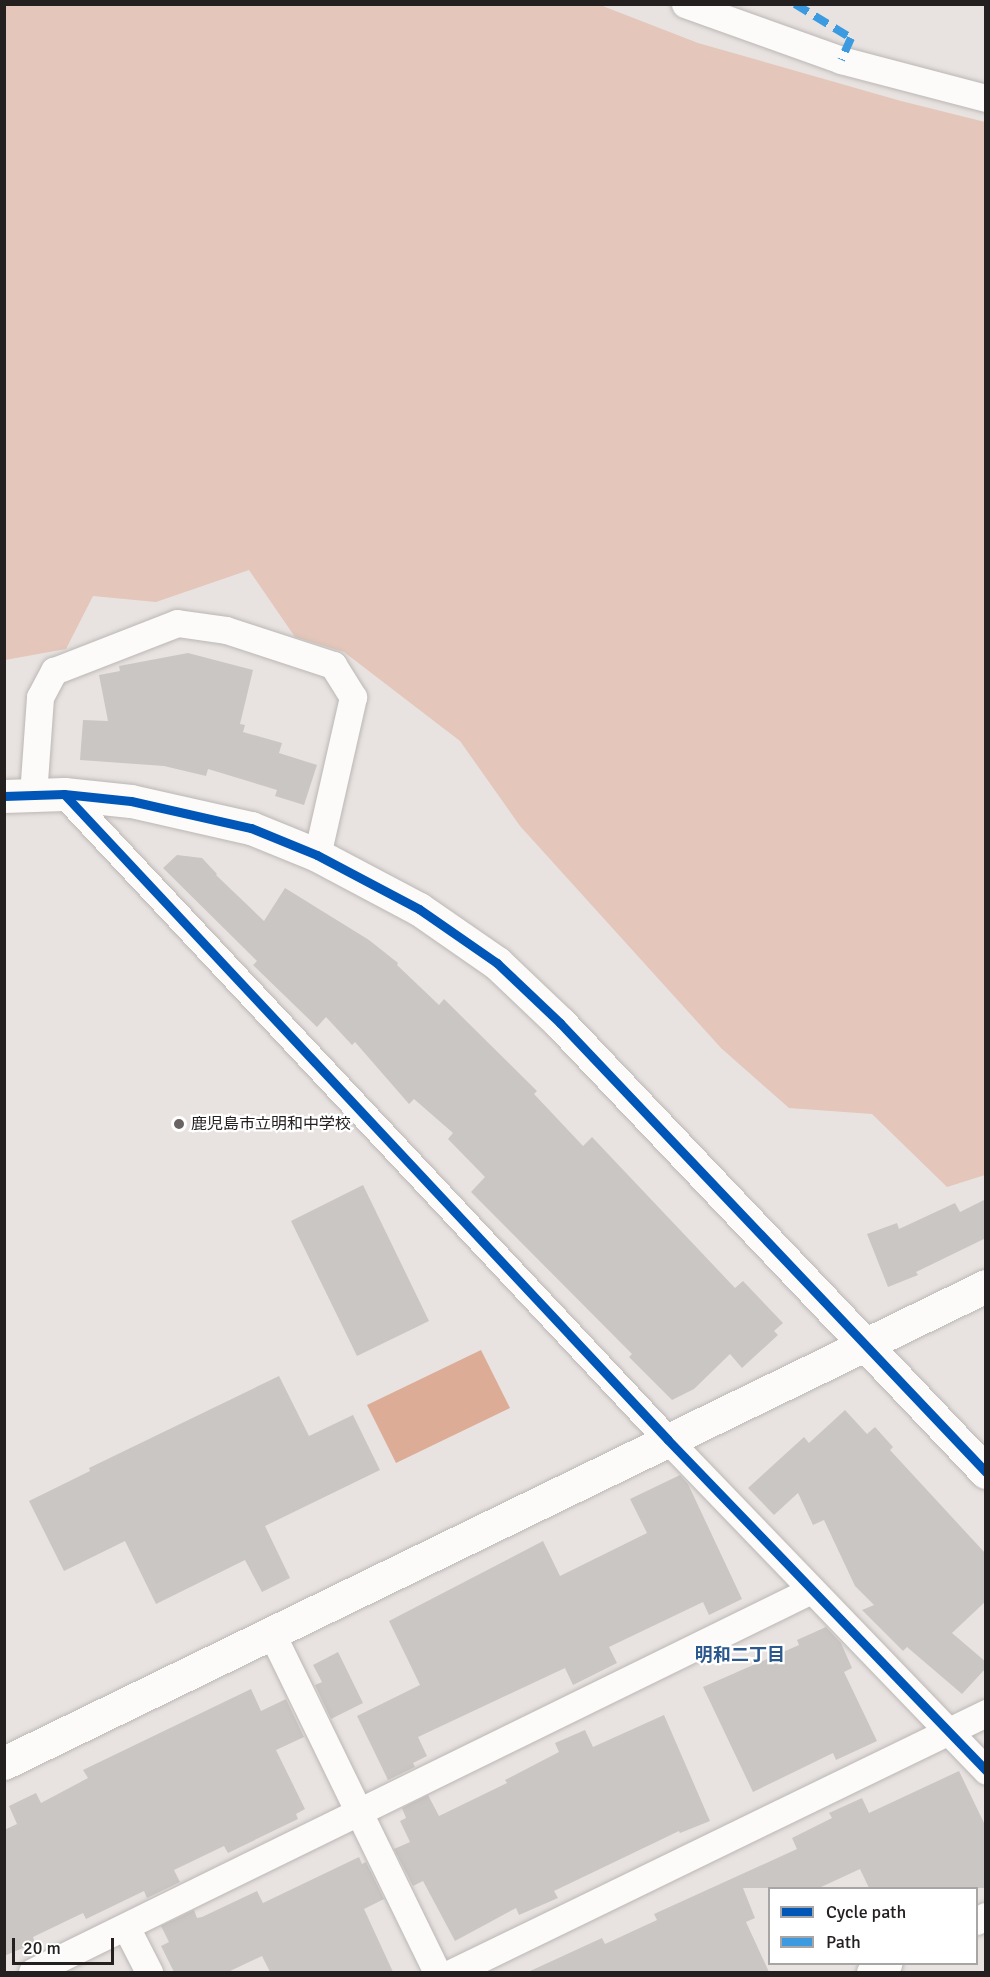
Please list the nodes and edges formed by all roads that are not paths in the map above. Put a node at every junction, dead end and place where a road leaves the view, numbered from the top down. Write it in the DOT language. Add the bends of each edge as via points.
graph roads {
  1 [pos="685,4"];
  2 [pos="986,98"];
  3 [pos="34,795"];
  4 [pos="317,855"];
  5 [pos="986,1286"];
  6 [pos="865,1345"];
  7 [pos="668,1440"];
  8 [pos="986,1472"];
  9 [pos="811,1590"];
  10 [pos="271,1632"];
  11 [pos="986,1713"];
  12 [pos="945,1731"];
  13 [pos="4,1763"];
  14 [pos="986,1771"];
  15 [pos="359,1813"];
  16 [pos="126,1927"];
  17 [pos="886,1965"];
  18 [pos="32,1972"];
  19 [pos="149,1972"];
  20 [pos="437,1972"];
  21 [pos="453,1972"];
  22 [pos="870,1972"];
  1 -- 2 [label="street" via="841,60"];
  3 -- 4 [label="street" via="130,801 251,828"];
  3 -- 4 [label="street" via="40,697 54,671 177,623 226,630 333,665 353,697"];
  3 -- 7 [label="street"];
  4 -- 6 [label="street" via="419,909 498,963 624,1089"];
  5 -- 6 [label="street"];
  6 -- 7 [label="street"];
  6 -- 8 [label="street"];
  7 -- 9 [label="street"];
  7 -- 10 [label="street"];
  9 -- 12 [label="street"];
  9 -- 15 [label="street"];
  10 -- 13 [label="street"];
  10 -- 15 [label="street"];
  11 -- 12 [label="street"];
  12 -- 14 [label="street"];
  12 -- 21 [label="street"];
  15 -- 16 [label="street"];
  15 -- 20 [label="street"];
  16 -- 18 [label="street"];
  16 -- 19 [label="street"];
  17 -- 22 [label="street"];
}
